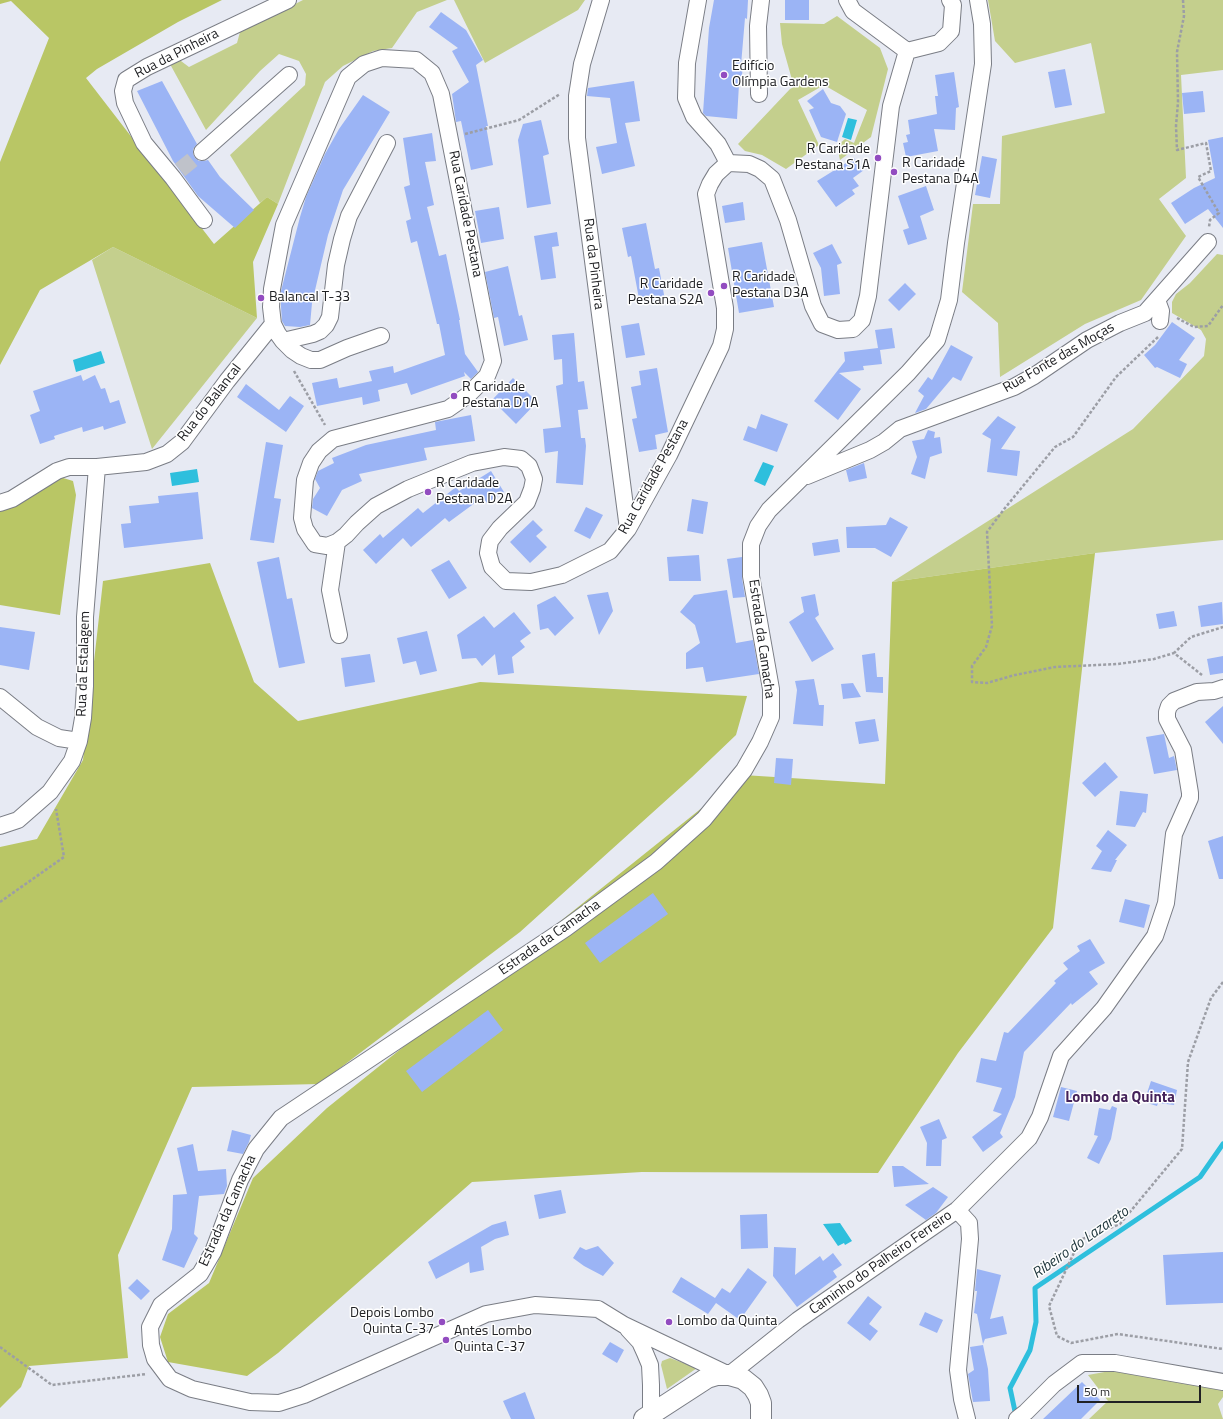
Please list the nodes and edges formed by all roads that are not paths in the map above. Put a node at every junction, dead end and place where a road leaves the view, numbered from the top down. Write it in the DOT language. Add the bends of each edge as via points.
graph roads {
  1 [pos="288,0"];
  2 [pos="602,0"];
  3 [pos="698,0"];
  4 [pos="761,0"];
  5 [pos="847,0"];
  6 [pos="950,0"];
  7 [pos="978,0"];
  8 [pos="907,51"];
  9 [pos="289,76"];
  10 [pos="759,94"];
  11 [pos="387,143"];
  12 [pos="202,152"];
  13 [pos="728,163"];
  14 [pos="204,220"];
  15 [pos="1208,242"];
  16 [pos="1157,300"];
  17 [pos="1164,323"];
  18 [pos="273,324"];
  19 [pos="381,336"];
  20 [pos="288,345"];
  21 [pos="97,466"];
  22 [pos="800,479"];
  23 [pos="0,503"];
  24 [pos="628,529"];
  25 [pos="337,542"];
  26 [pos="338,634"];
  27 [pos="1223,688"];
  28 [pos="0,697"];
  29 [pos="79,741"];
  30 [pos="0,826"];
  31 [pos="957,1210"];
  32 [pos="624,1325"];
  33 [pos="728,1375"];
  34 [pos="1223,1382"];
  35 [pos="1021,1415"];
  36 [pos="647,1417"];
  37 [pos="761,1419"];
  38 [pos="967,1419"];
  1 -- 14 [label="street, Rua da Pinheira" via="147,67 126,80 123,91 126,104 144,142 177,174"];
  2 -- 24 [label="street, Rua da Pinheira" via="582,64 577,96 577,138"];
  3 -- 13 [label="street" via="686,63 686,98 694,117 718,144"];
  4 -- 10 [label="street" via="758,26"];
  5 -- 8 [label="street" via="853,11"];
  6 -- 8 [label="street" via="953,5 951,31 939,43"];
  7 -- 22 [label="street, Estrada da Camacha" via="982,24 983,64 949,300 937,340"];
  8 -- 13 [label="street" via="892,106 868,296 862,320 853,329 838,330 822,324 813,306 788,220 772,178 749,164"];
  9 -- 12 [label="street"];
  11 -- 20 [label="street" via="349,216 344,231 336,265 330,317 320,331"];
  13 -- 24 [label="street, Rua Caridade Pestana" via="716,174 706,194 725,308 725,328 721,346 669,456"];
  15 -- 16 [label="street, Rua Fonte das Moças"];
  16 -- 17 [label="street"];
  16 -- 22 [label="street, Rua Fonte das Moças" via="1145,313 1087,340 1014,387 900,429 870,450"];
  18 -- 20 [label="street, Rua Caridade Pestana"];
  18 -- 21 [label="street, Rua do Balancal" via="182,442 167,454 146,462"];
  18 -- 25 [label="street, Rua Caridade Pestana" via="272,289 284,225 348,77 364,64 382,58 416,60 432,73 441,94 493,361 487,376 468,395 448,409 334,439 319,451 305,480 302,518 305,529 315,544 327,546"];
  19 -- 20 [label="street" via="320,360 301,356"];
  21 -- 23 [label="street, Rua do Balancal" via="57,471 12,499"];
  21 -- 29 [label="street, Rua da Estalagem" via="85,617 83,718"];
  22 -- 32 [label="street, Estrada da Camacha" via="769,510 758,526 751,544 751,576 771,689 771,717 744,770 704,819 656,862 566,928 281,1118 256,1149 240,1180 213,1252 200,1274 161,1305 150,1327 155,1359 170,1379 192,1389 250,1402 279,1403 304,1395 486,1314 535,1305 598,1309"];
  24 -- 25 [label="street, Rua Caridade Pestana" via="610,551 562,575 531,582 506,581 492,567 488,553 490,541 527,502 534,479 530,466 521,460 504,457 472,463 408,489 376,506"];
  25 -- 26 [label="street" via="330,590"];
  27 -- 31 [label="street" via="1182,697 1169,706 1167,712 1183,750 1190,793 1188,804 1174,834 1166,903 1155,936 1104,1008 1061,1056 1040,1117 1029,1138"];
  28 -- 29 [label="street" via="37,727 59,738"];
  29 -- 30 [label="street, Rua da Estalagem" via="72,761 52,788 18,820"];
  31 -- 33 [label="street, Caminho do Palheiro Ferreiro" via="798,1320"];
  31 -- 38 [label="street, Caminho do Palheiro Ferreiro" via="969,1223 970,1239 958,1370"];
  32 -- 33 [label="street, Estrada da Camacha"];
  32 -- 36 [label="street, Estrada da Camacha" via="640,1342 650,1365 651,1385"];
  33 -- 36 [label="main road, Estrada da Camacha" via="707,1378"];
  33 -- 37 [label="main road" via="743,1379 753,1387 761,1403"];
  34 -- 35 [label="street" via="1115,1362 1082,1363 1054,1384"];
}
